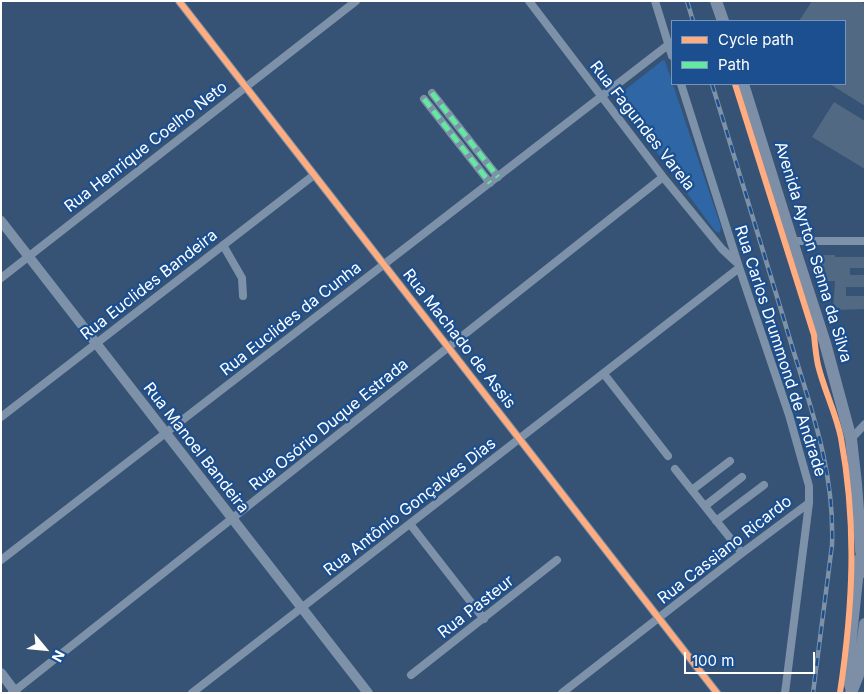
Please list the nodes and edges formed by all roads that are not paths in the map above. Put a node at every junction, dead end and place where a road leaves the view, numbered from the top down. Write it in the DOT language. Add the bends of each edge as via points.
graph roads {
  1 [pos="179,1"];
  2 [pos="356,1"];
  3 [pos="529,1"];
  4 [pos="655,1"];
  5 [pos="716,1"];
  6 [pos="723,20"];
  7 [pos="668,45"];
  8 [pos="671,53"];
  9 [pos="681,85"];
  10 [pos="743,85"];
  11 [pos="246,87"];
  12 [pos="432,93"];
  13 [pos="602,97"];
  14 [pos="424,99"];
  15 [pos="314,175"];
  16 [pos="498,177"];
  17 [pos="663,178"];
  18 [pos="490,183"];
  19 [pos="1,221"];
  20 [pos="792,241"];
  21 [pos="865,241"];
  22 [pos="223,245"];
  23 [pos="29,257"];
  24 [pos="384,265"];
  25 [pos="738,266"];
  26 [pos="1,278"];
  27 [pos="243,296"];
  28 [pos="96,343"];
  29 [pos="448,347"];
  30 [pos="604,374"];
  31 [pos="1,417"];
  32 [pos="865,424"];
  33 [pos="165,433"];
  34 [pos="519,440"];
  35 [pos="851,440"];
  36 [pos="668,456"];
  37 [pos="730,461"];
  38 [pos="675,470"];
  39 [pos="742,477"];
  40 [pos="861,484"];
  41 [pos="764,485"];
  42 [pos="692,490"];
  43 [pos="809,503"];
  44 [pos="704,506"];
  45 [pos="233,519"];
  46 [pos="716,521"];
  47 [pos="410,524"];
  48 [pos="861,550"];
  49 [pos="742,553"];
  50 [pos="1,560"];
  51 [pos="557,560"];
  52 [pos="865,572"];
  53 [pos="302,608"];
  54 [pos="484,619"];
  55 [pos="658,619"];
  56 [pos="865,624"];
  57 [pos="1,673"];
  58 [pos="412,675"];
  59 [pos="857,675"];
  60 [pos="14,692"];
  61 [pos="851,692"];
  62 [pos="192,693"];
  63 [pos="368,693"];
  64 [pos="562,693"];
  65 [pos="717,693"];
  66 [pos="785,693"];
  1 -- 11 [label="street, Rua Machado de Assis"];
  2 -- 11 [label="street, Rua Henrique Coelho Neto"];
  3 -- 13 [label="street, Rua Fagundes Varela"];
  4 -- 7 [label="street"];
  5 -- 6 [label="main road"];
  7 -- 8 [label="street"];
  7 -- 13 [label="street, Rua Euclides da Cunha"];
  9 -- 25 [label="street, Rua Carlos Drummond de Andrade"];
  10 -- 20 [label="main road, Avenida Ayrton Senna da Silva"];
  11 -- 15 [label="street, Rua Machado de Assis"];
  11 -- 23 [label="street, Rua Henrique Coelho Neto"];
  12 -- 16 [label="street"];
  13 -- 16 [label="street, Rua Euclides da Cunha"];
  13 -- 17 [label="street, Rua Fagundes Varela"];
  14 -- 18 [label="street"];
  15 -- 22 [label="street, Rua Euclides Bandeira"];
  15 -- 24 [label="street, Rua Machado de Assis"];
  16 -- 18 [label="street, Rua Euclides da Cunha"];
  17 -- 25 [label="street, Rua Fagundes Varela"];
  17 -- 29 [label="street, Rua Osório Duque Estrada"];
  18 -- 24 [label="street, Rua Euclides da Cunha"];
  19 -- 23 [label="street, Rua Manoel Bandeira"];
  20 -- 21 [label="street"];
  20 -- 35 [label="main road, Avenida Ayrton Senna da Silva" via="825,343"];
  22 -- 27 [label="street" via="242,278"];
  22 -- 28 [label="street, Rua Euclides Bandeira"];
  23 -- 26 [label="street, Rua Henrique Coelho Neto"];
  23 -- 28 [label="street, Rua Manoel Bandeira"];
  24 -- 29 [label="street, Rua Machado de Assis"];
  24 -- 33 [label="street, Rua Euclides da Cunha"];
  25 -- 30 [label="street, Rua Antônio Gonçalves Dias"];
  25 -- 43 [label="street, Rua Carlos Drummond de Andrade" via="789,415 809,486"];
  28 -- 31 [label="street, Rua Euclides Bandeira"];
  28 -- 33 [label="street, Rua Manoel Bandeira"];
  29 -- 34 [label="street, Rua Machado de Assis"];
  29 -- 45 [label="street, Rua Osório Duque Estrada"];
  30 -- 34 [label="street, Rua Antônio Gonçalves Dias"];
  30 -- 36 [label="street"];
  32 -- 35 [label="street"];
  33 -- 45 [label="street, Rua Manoel Bandeira"];
  33 -- 50 [label="street, Rua Euclides da Cunha"];
  34 -- 47 [label="street, Rua Antônio Gonçalves Dias"];
  34 -- 55 [label="street, Rua Machado de Assis"];
  35 -- 40 [label="main road, Avenida Ayrton Senna da Silva"];
  37 -- 42 [label="street"];
  38 -- 42 [label="street"];
  39 -- 44 [label="street"];
  40 -- 48 [label="main road, Avenida Ayrton Senna da Silva"];
  41 -- 46 [label="street"];
  42 -- 44 [label="street"];
  43 -- 49 [label="street, Rua Cassiano Ricardo"];
  43 -- 66 [label="street, Rua Carlos Drummond de Andrade"];
  44 -- 46 [label="street"];
  45 -- 53 [label="street, Rua Manoel Bandeira"];
  45 -- 60 [label="street, Rua Osório Duque Estrada"];
  46 -- 49 [label="street"];
  47 -- 53 [label="street, Rua Antônio Gonçalves Dias"];
  47 -- 54 [label="street"];
  48 -- 52 [label="main road, Avenida Ayrton Senna da Silva"];
  48 -- 59 [label="main road, Avenida Ayrton Senna da Silva"];
  49 -- 55 [label="street, Rua Cassiano Ricardo"];
  51 -- 54 [label="street, Rua Pasteur"];
  53 -- 62 [label="street, Rua Antônio Gonçalves Dias"];
  53 -- 63 [label="street, Rua Manoel Bandeira"];
  54 -- 58 [label="street, Rua Pasteur"];
  55 -- 64 [label="street, Rua Cassiano Ricardo"];
  55 -- 65 [label="street, Rua Machado de Assis"];
  56 -- 59 [label="main road, Avenida Ayrton Senna da Silva"];
  57 -- 60 [label="street"];
  59 -- 61 [label="main road, Avenida Ayrton Senna da Silva"];
}
